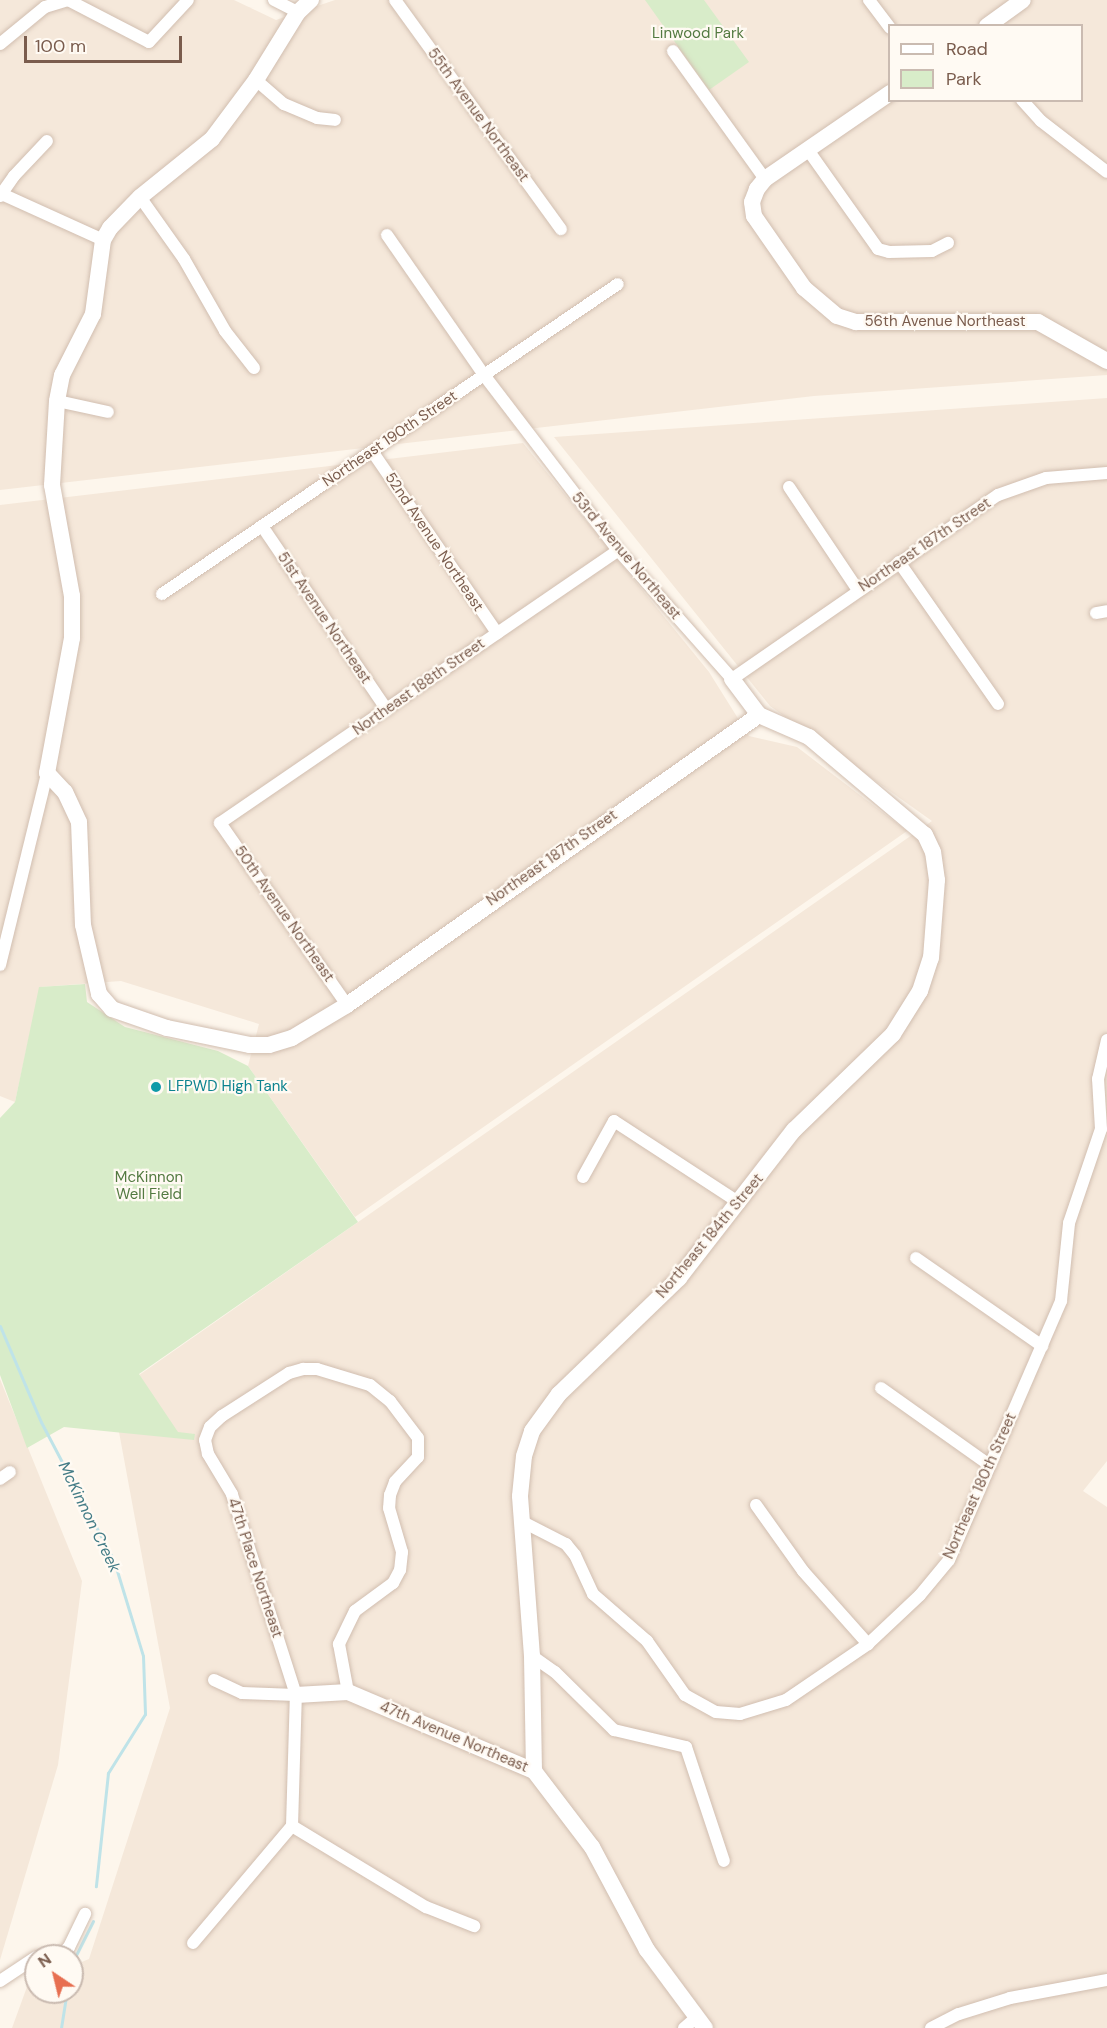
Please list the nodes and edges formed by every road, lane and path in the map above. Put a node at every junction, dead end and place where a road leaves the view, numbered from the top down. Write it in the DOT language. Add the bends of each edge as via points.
graph roads {
  1 [pos="188,0"];
  2 [pos="274,0"];
  3 [pos="310,0"];
  4 [pos="395,0"];
  5 [pos="869,0"];
  6 [pos="1023,0"];
  7 [pos="298,12"];
  8 [pos="990,24"];
  9 [pos="888,25"];
  10 [pos="0,45"];
  11 [pos="673,51"];
  12 [pos="256,80"];
  13 [pos="888,94"];
  14 [pos="1024,102"];
  15 [pos="335,120"];
  16 [pos="47,141"];
  17 [pos="808,150"];
  18 [pos="1107,172"];
  19 [pos="765,179"];
  20 [pos="2,196"];
  21 [pos="140,197"];
  22 [pos="561,229"];
  23 [pos="387,235"];
  24 [pos="103,240"];
  25 [pos="948,243"];
  26 [pos="618,284"];
  27 [pos="1107,361"];
  28 [pos="254,368"];
  29 [pos="484,375"];
  30 [pos="57,401"];
  31 [pos="108,412"];
  32 [pos="372,451"];
  33 [pos="1107,473"];
  34 [pos="789,487"];
  35 [pos="262,526"];
  36 [pos="618,550"];
  37 [pos="899,562"];
  38 [pos="858,590"];
  39 [pos="162,594"];
  40 [pos="497,633"];
  41 [pos="732,679"];
  42 [pos="998,704"];
  43 [pos="387,710"];
  44 [pos="759,715"];
  45 [pos="47,773"];
  46 [pos="220,823"];
  47 [pos="916,824"];
  48 [pos="4,934"];
  49 [pos="0,965"];
  50 [pos="347,1005"];
  51 [pos="1107,1040"];
  52 [pos="583,1177"];
  53 [pos="740,1203"];
  54 [pos="916,1258"];
  55 [pos="1042,1346"];
  56 [pos="881,1388"];
  57 [pos="988,1464"];
  58 [pos="756,1505"];
  59 [pos="521,1521"];
  60 [pos="868,1644"];
  61 [pos="532,1656"];
  62 [pos="214,1680"];
  63 [pos="348,1692"];
  64 [pos="296,1695"];
  65 [pos="534,1771"];
  66 [pos="292,1826"];
  67 [pos="724,1861"];
  68 [pos="85,1914"];
  69 [pos="474,1926"];
  70 [pos="193,1943"];
  71 [pos="69,1944"];
  72 [pos="24,1966"];
  73 [pos="1107,1980"];
  74 [pos="0,1981"];
  75 [pos="695,2025"];
  76 [pos="930,2028"];
  1 -- 10 [label="street" via="149,42 69,0 45,7"];
  2 -- 7 [label="street"];
  3 -- 7 [label="street"];
  4 -- 22 [label="street, 55th Avenue Northeast"];
  5 -- 9 [label="street"];
  6 -- 8 [label="street"];
  7 -- 12 [label="street"];
  11 -- 19 [label="street"];
  12 -- 15 [label="street" via="284,104 317,118"];
  12 -- 21 [label="street" via="212,140"];
  13 -- 17 [label="street"];
  14 -- 18 [label="street" via="1041,121"];
  16 -- 20 [label="street" via="14,176"];
  17 -- 19 [label="street"];
  17 -- 25 [label="street" via="878,249 932,251"];
  19 -- 27 [label="street, 56th Avenue Northeast" via="752,202 754,216 804,288 837,316 856,322 1038,322"];
  20 -- 24 [label="street"];
  21 -- 24 [label="street"];
  21 -- 28 [label="street" via="184,259 225,331"];
  23 -- 29 [label="street, 53rd Avenue Northeast"];
  24 -- 30 [label="street" via="93,314 62,375"];
  26 -- 29 [label="street, Northeast 190th Street"];
  29 -- 32 [label="street, Northeast 190th Street"];
  29 -- 36 [label="street, 53rd Avenue Northeast"];
  30 -- 31 [label="street"];
  30 -- 45 [label="street" via="52,485 72,596 72,638"];
  32 -- 35 [label="street, Northeast 190th Street"];
  32 -- 40 [label="street, 52nd Avenue Northeast"];
  33 -- 37 [label="street, Northeast 187th Street" via="1046,478 1020,485 998,495"];
  34 -- 38 [label="street"];
  35 -- 39 [label="street, Northeast 190th Street"];
  35 -- 43 [label="street, 51st Avenue Northeast"];
  36 -- 40 [label="street, Northeast 188th Street"];
  36 -- 41 [label="street, 53rd Avenue Northeast"];
  37 -- 38 [label="street, Northeast 187th Street"];
  37 -- 42 [label="street"];
  38 -- 41 [label="street, Northeast 187th Street"];
  40 -- 43 [label="street, Northeast 188th Street"];
  41 -- 44 [label="street, 53rd Avenue Northeast"];
  43 -- 46 [label="street, Northeast 188th Street"];
  44 -- 47 [label="street, 53rd Avenue Northeast" via="809,737"];
  44 -- 50 [label="street, Northeast 187th Street"];
  45 -- 48 [label="street"];
  45 -- 50 [label="street, Northeast 187th Street" via="72,802 79,822 83,925 99,994 112,1009 167,1028 268,1045 292,1038"];
  46 -- 50 [label="street, 50th Avenue Northeast"];
  47 -- 53 [label="street, Northeast 184th Street" via="933,852 938,880 931,958 920,991 893,1034 802,1121"];
  48 -- 49 [label="street"];
  51 -- 55 [label="street, Northeast 180th Street" via="1098,1079 1101,1129 1069,1223 1061,1301"];
  52 -- 53 [label="street" via="614,1121"];
  53 -- 59 [label="street, Northeast 184th Street" via="679,1278 543,1413 524,1456"];
  54 -- 55 [label="street"];
  55 -- 57 [label="street, Northeast 180th Street"];
  56 -- 57 [label="street"];
  57 -- 60 [label="street, Northeast 180th Street" via="949,1560 920,1595"];
  58 -- 60 [label="street" via="803,1571"];
  59 -- 60 [label="street, Northeast 180th Street" via="566,1544 593,1594 647,1641 685,1695 716,1712 740,1714 786,1701"];
  59 -- 61 [label="street, Northeast 184th Street"];
  61 -- 65 [label="street, Northeast 184th Street"];
  61 -- 67 [label="street" via="555,1672 615,1730 686,1747"];
  62 -- 64 [label="street, 47th Avenue Northeast" via="242,1693"];
  63 -- 64 [label="street, 47th Avenue Northeast"];
  63 -- 64 [label="street, 47th Place Northeast" via="339,1644 355,1611 393,1583 400,1570 402,1552 389,1508 390,1495 395,1482 418,1457 418,1438 390,1401 370,1385 317,1369 303,1369 289,1373 222,1416 210,1427 205,1440 208,1454 232,1494"];
  63 -- 65 [label="street, 47th Avenue Northeast"];
  64 -- 66 [label="street, 47th Place Northeast"];
  65 -- 75 [label="street, 47th Avenue Northeast" via="592,1847 647,1950"];
  66 -- 69 [label="street" via="426,1907"];
  66 -- 70 [label="street"];
  68 -- 71 [label="street"];
  72 -- 74 [label="street"];
  73 -- 76 [label="street" via="1010,1998"];
}
